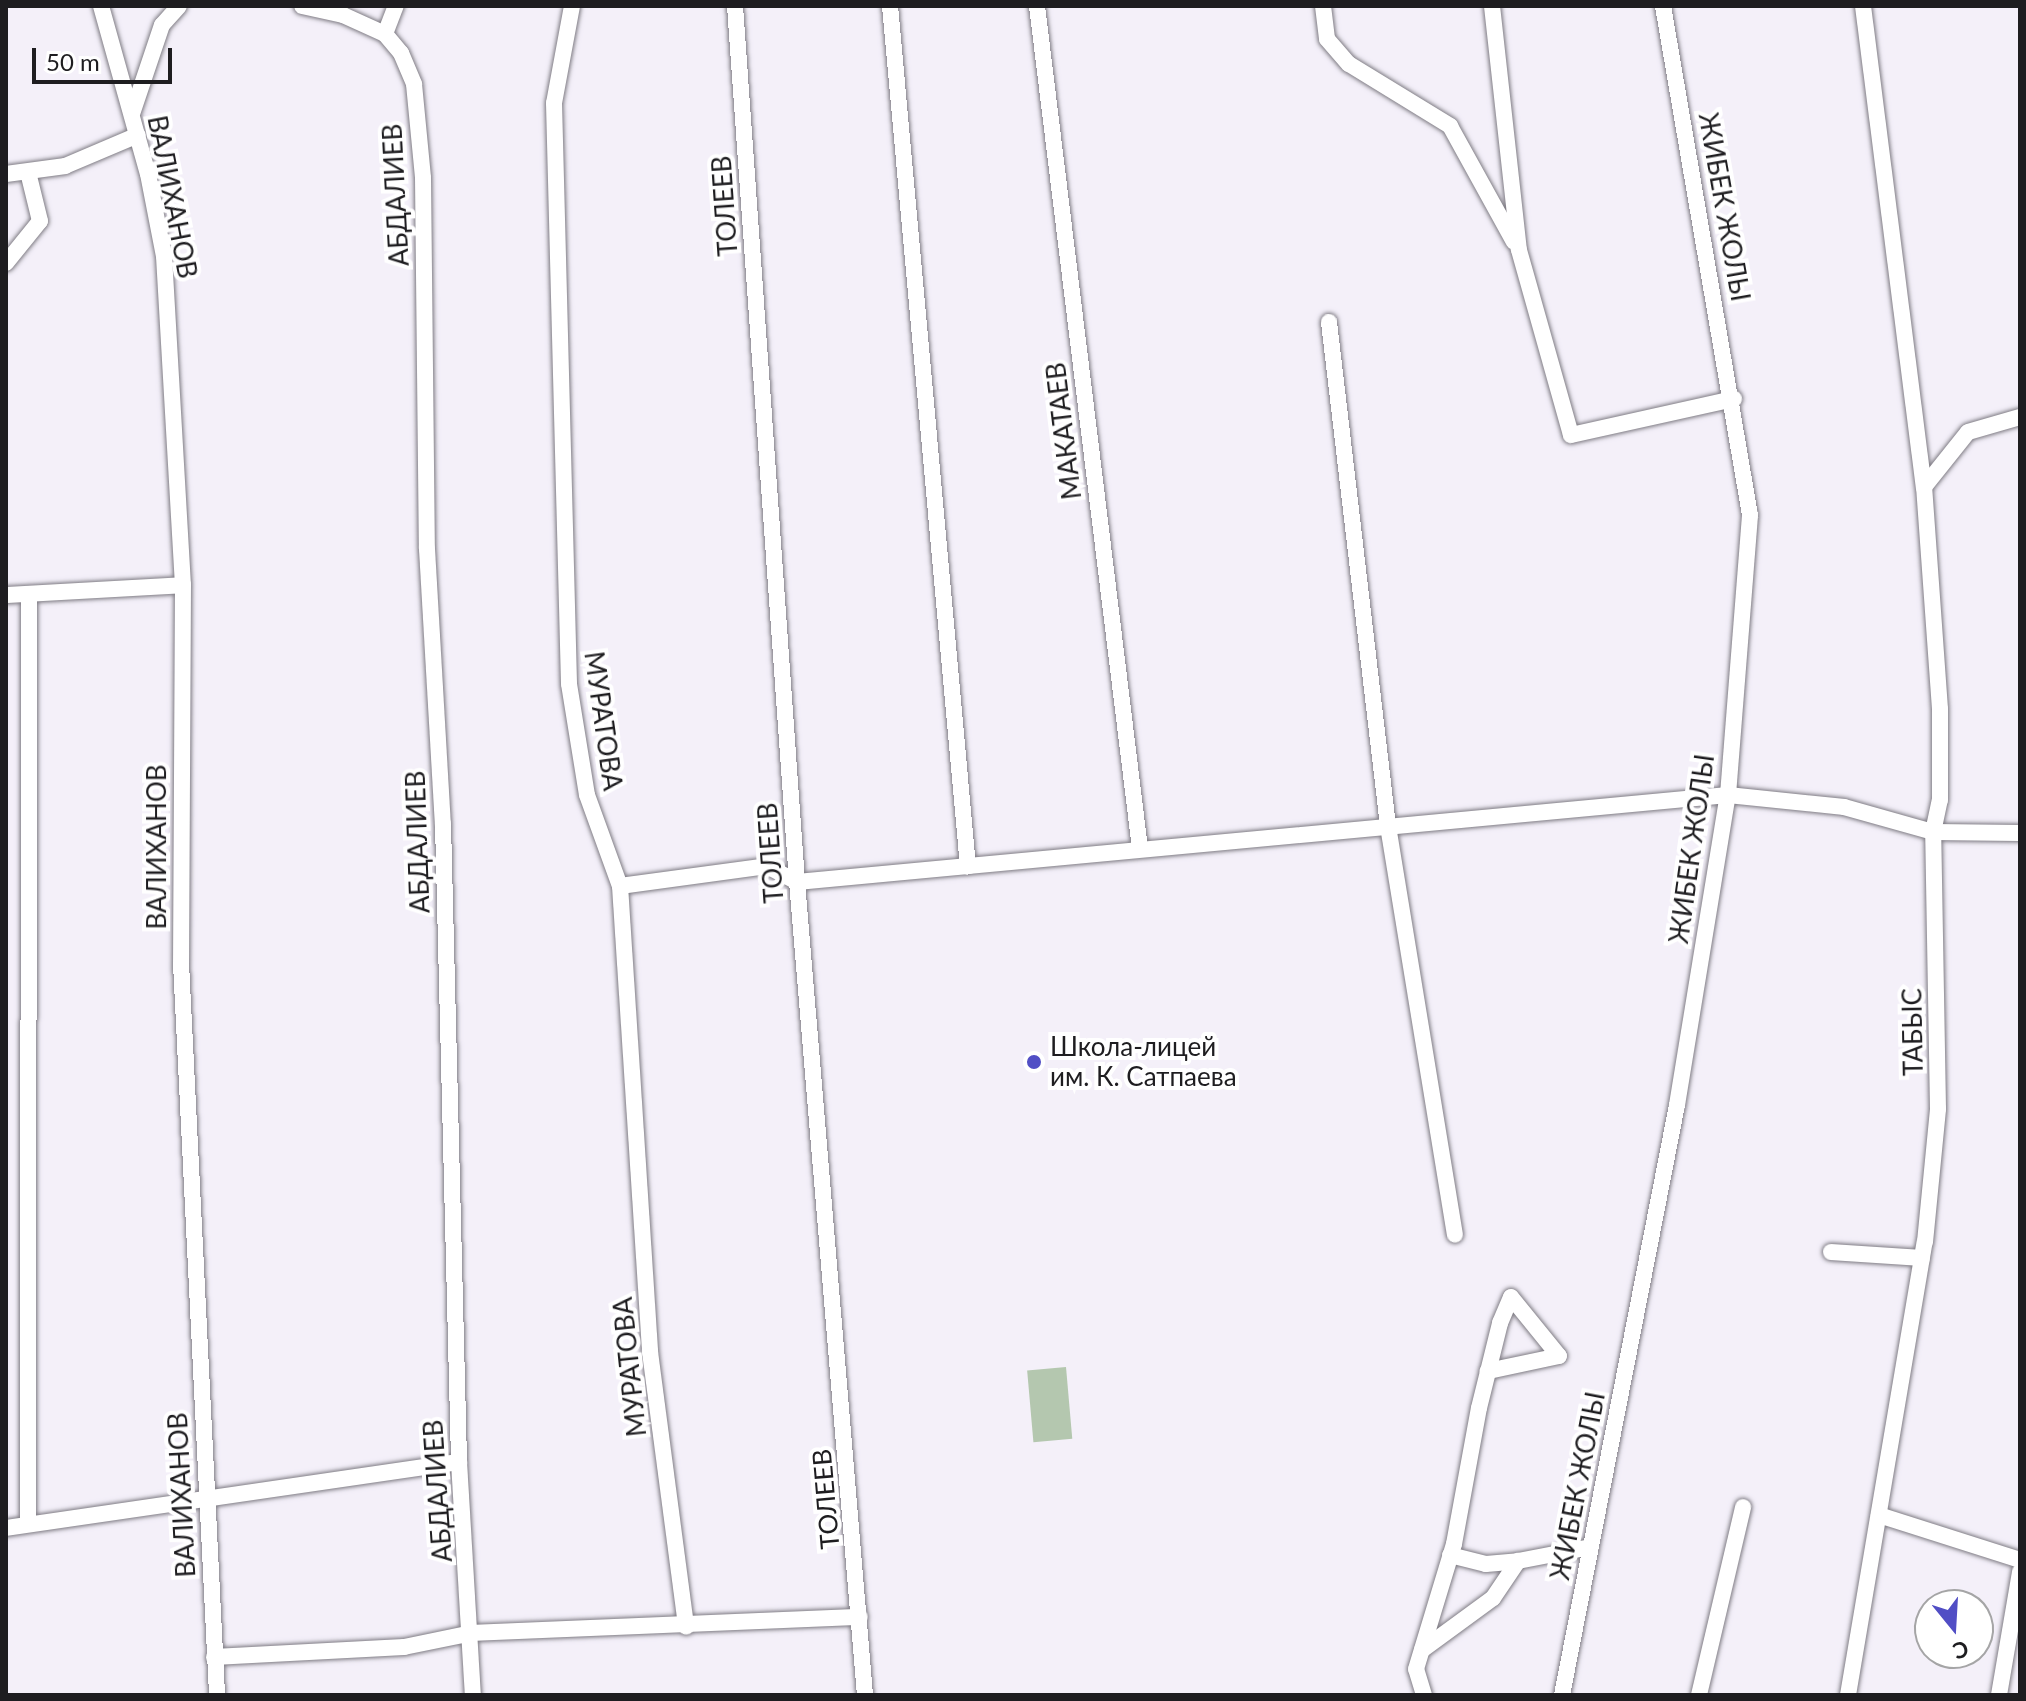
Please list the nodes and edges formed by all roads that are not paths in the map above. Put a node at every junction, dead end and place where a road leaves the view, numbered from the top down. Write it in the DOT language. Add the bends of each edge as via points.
graph roads {
  1 [pos="101,6"];
  2 [pos="179,6"];
  3 [pos="396,6"];
  4 [pos="572,6"];
  5 [pos="735,6"];
  6 [pos="890,6"];
  7 [pos="1037,6"];
  8 [pos="1323,6"];
  9 [pos="1492,6"];
  10 [pos="1663,6"];
  11 [pos="1863,6"];
  12 [pos="312,7"];
  13 [pos="385,34"];
  14 [pos="132,114"];
  15 [pos="138,135"];
  16 [pos="28,172"];
  17 [pos="6,174"];
  18 [pos="1519,250"];
  19 [pos="6,263"];
  20 [pos="1329,322"];
  21 [pos="1734,399"];
  22 [pos="2020,417"];
  23 [pos="1924,487"];
  24 [pos="183,585"];
  25 [pos="29,594"];
  26 [pos="6,595"];
  27 [pos="1728,795"];
  28 [pos="1388,826"];
  29 [pos="1933,832"];
  30 [pos="2020,833"];
  31 [pos="1140,849"];
  32 [pos="968,866"];
  33 [pos="797,882"];
  34 [pos="620,886"];
  35 [pos="1455,1235"];
  36 [pos="1831,1252"];
  37 [pos="1922,1258"];
  38 [pos="1488,1371"];
  39 [pos="459,1462"];
  40 [pos="205,1496"];
  41 [pos="1743,1507"];
  42 [pos="1879,1515"];
  43 [pos="28,1522"];
  44 [pos="6,1528"];
  45 [pos="1591,1547"];
  46 [pos="1450,1555"];
  47 [pos="2020,1560"];
  48 [pos="1518,1561"];
  49 [pos="2020,1572"];
  50 [pos="860,1617"];
  51 [pos="686,1627"];
  52 [pos="472,1633"];
  53 [pos="1422,1650"];
  54 [pos="214,1657"];
  55 [pos="217,1695"];
  56 [pos="473,1695"];
  57 [pos="865,1695"];
  58 [pos="1424,1695"];
  59 [pos="1562,1695"];
  60 [pos="1699,1695"];
  61 [pos="1848,1695"];
  62 [pos="1999,1695"];
  1 -- 14 [label="street, ВАЛИХАНОВ"];
  2 -- 14 [label="street" via="162,25"];
  3 -- 13 [label="street"];
  4 -- 34 [label="street, МУРАТОВА" via="554,103 569,684 587,795"];
  5 -- 33 [label="street, ТОЛЕЕВ"];
  6 -- 32 [label="street"];
  7 -- 31 [label="street, МАКАТАЕВ"];
  8 -- 18 [label="street" via="1327,39 1349,64 1450,126"];
  9 -- 18 [label="street"];
  10 -- 21 [label="street, ЖИБЕК ЖОЛЫ"];
  11 -- 23 [label="street, ТАБЫС"];
  12 -- 13 [label="street"];
  13 -- 39 [label="street, АБДАЛИЕВ" via="401,53 414,84 423,178 427,549 443,824"];
  14 -- 15 [label="street, ВАЛИХАНОВ"];
  15 -- 16 [label="street" via="65,166"];
  15 -- 24 [label="street, ВАЛИХАНОВ" via="164,256"];
  16 -- 17 [label="street"];
  16 -- 19 [label="street" via="40,221"];
  18 -- 21 [label="street" via="1571,435"];
  20 -- 28 [label="street"];
  21 -- 27 [label="street, ЖИБЕК ЖОЛЫ" via="1750,515"];
  22 -- 23 [label="street" via="1968,432"];
  23 -- 29 [label="street, ТАБЫС" via="1940,709 1940,800"];
  24 -- 25 [label="street"];
  24 -- 40 [label="street, ВАЛИХАНОВ" via="181,963"];
  25 -- 26 [label="street"];
  25 -- 43 [label="street"];
  27 -- 28 [label="street"];
  27 -- 29 [label="street" via="1844,807"];
  27 -- 45 [label="street, ЖИБЕК ЖОЛЫ" via="1677,1105"];
  28 -- 31 [label="street"];
  28 -- 35 [label="street"];
  29 -- 30 [label="street"];
  29 -- 37 [label="street, ТАБЫС" via="1938,1109"];
  31 -- 32 [label="street"];
  32 -- 33 [label="street"];
  33 -- 34 [label="street" via="767,866"];
  33 -- 50 [label="street, ТОЛЕЕВ"];
  34 -- 51 [label="street, МУРАТОВА" via="650,1352"];
  36 -- 37 [label="street"];
  37 -- 42 [label="street, ТАБЫС"];
  38 -- 38 [label="street" via="1500,1323 1511,1297 1559,1356"];
  38 -- 46 [label="street"];
  39 -- 40 [label="street"];
  39 -- 52 [label="street, АБДАЛИЕВ"];
  40 -- 43 [label="street"];
  40 -- 54 [label="street, ВАЛИХАНОВ"];
  41 -- 60 [label="street"];
  42 -- 47 [label="street"];
  42 -- 61 [label="street, ТАБЫС"];
  43 -- 44 [label="street"];
  45 -- 48 [label="street"];
  45 -- 59 [label="street, ЖИБЕК ЖОЛЫ"];
  46 -- 48 [label="street" via="1486,1564"];
  46 -- 53 [label="street"];
  48 -- 53 [label="street" via="1493,1598"];
  49 -- 62 [label="street"];
  50 -- 51 [label="street"];
  50 -- 57 [label="street, ТОЛЕЕВ"];
  51 -- 52 [label="street"];
  52 -- 54 [label="street" via="404,1647"];
  52 -- 56 [label="street, АБДАЛИЕВ"];
  53 -- 58 [label="street" via="1416,1669"];
  54 -- 55 [label="street, ВАЛИХАНОВ"];
}
